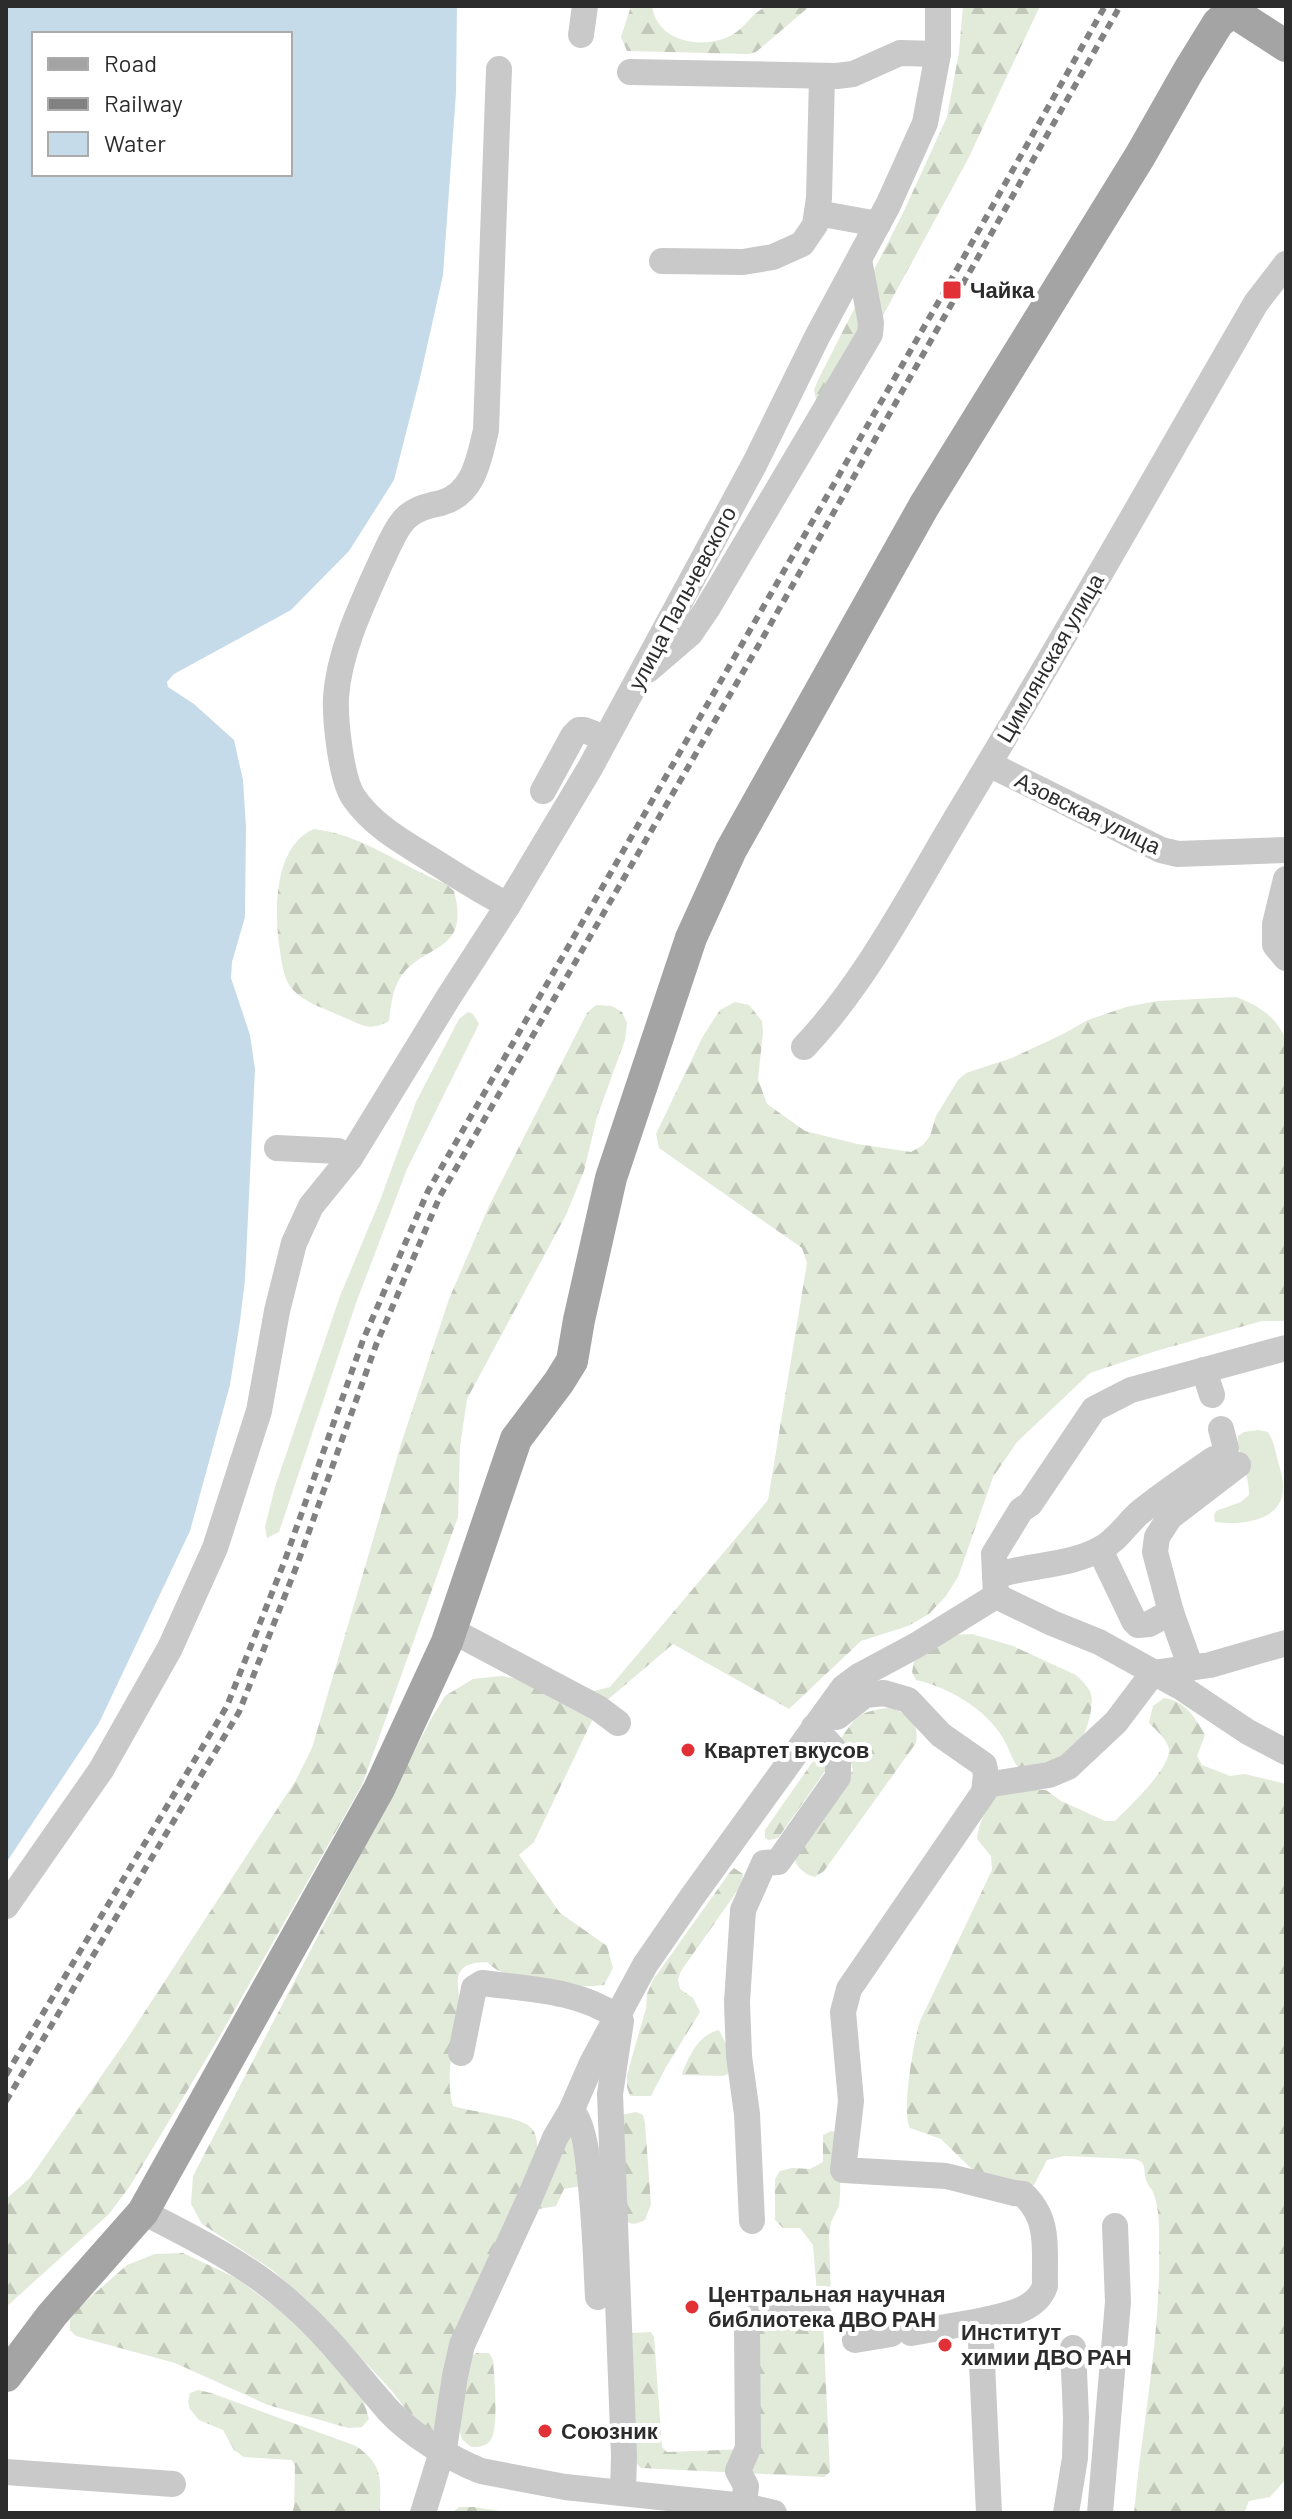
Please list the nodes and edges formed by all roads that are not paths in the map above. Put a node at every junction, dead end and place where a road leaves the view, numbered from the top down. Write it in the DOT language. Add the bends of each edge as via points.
graph roads {
  1 [pos="585,6"];
  2 [pos="938,6"];
  3 [pos="1231,8"];
  4 [pos="581,35"];
  5 [pos="1286,46"];
  6 [pos="938,54"];
  7 [pos="499,69"];
  8 [pos="630,72"];
  9 [pos="822,77"];
  10 [pos="817,213"];
  11 [pos="878,224"];
  12 [pos="859,260"];
  13 [pos="662,261"];
  14 [pos="1286,264"];
  15 [pos="642,675"];
  16 [pos="605,738"];
  17 [pos="989,764"];
  18 [pos="543,791"];
  19 [pos="1286,850"];
  20 [pos="1286,879"];
  21 [pos="508,905"];
  22 [pos="1286,958"];
  23 [pos="804,1047"];
  24 [pos="277,1148"];
  25 [pos="350,1158"];
  26 [pos="1286,1348"];
  27 [pos="1204,1370"];
  28 [pos="1212,1395"];
  29 [pos="1100,1550"];
  30 [pos="995,1586"];
  31 [pos="1171,1612"];
  32 [pos="451,1630"];
  33 [pos="1286,1643"];
  34 [pos="1191,1668"];
  35 [pos="1153,1673"];
  36 [pos="618,1723"];
  37 [pos="818,1730"];
  38 [pos="1286,1752"];
  39 [pos="986,1785"];
  40 [pos="6,1906"];
  41 [pos="620,2011"];
  42 [pos="461,2053"];
  43 [pos="571,2111"];
  44 [pos="143,2212"];
  45 [pos="752,2221"];
  46 [pos="1115,2226"];
  47 [pos="598,2297"];
  48 [pos="819,2315"];
  49 [pos="980,2321"];
  50 [pos="855,2340"];
  51 [pos="1073,2348"];
  52 [pos="16,2350"];
  53 [pos="6,2376"];
  54 [pos="441,2451"];
  55 [pos="6,2472"];
  56 [pos="173,2484"];
  57 [pos="623,2492"];
  58 [pos="744,2506"];
  59 [pos="423,2513"];
  60 [pos="774,2513"];
  61 [pos="989,2513"];
  62 [pos="1066,2513"];
  63 [pos="1100,2513"];
  1 -- 4 [label="street"];
  2 -- 6 [label="street, улица Пальчевского"];
  3 -- 5 [label="main road"];
  3 -- 32 [label="main road" via="924,506 731,850 691,938 611,1178 572,1361 516,1439"];
  6 -- 9 [label="street" via="900,53 853,74"];
  6 -- 11 [label="street, улица Пальчевского" via="925,123"];
  7 -- 21 [label="street" via="486,430 478,463 461,493 425,506 402,522 349,636 336,697 351,795 380,827"];
  8 -- 9 [label="street"];
  9 -- 10 [label="street"];
  10 -- 11 [label="street"];
  10 -- 13 [label="street" via="802,244 773,257"];
  11 -- 12 [label="street, улица Пальчевского"];
  12 -- 15 [label="street, улица Пальчевского"];
  12 -- 15 [label="street" via="871,323 867,339 707,609 690,634"];
  14 -- 17 [label="street, Цимлянская улица" via="1256,303"];
  15 -- 16 [label="street, улица Пальчевского"];
  16 -- 18 [label="street" via="579,730"];
  16 -- 21 [label="street, улица Пальчевского"];
  17 -- 19 [label="street, Азовская улица" via="1161,850"];
  17 -- 23 [label="street, Цимлянская улица" via="868,964"];
  20 -- 22 [label="street" via="1275,924 1275,945"];
  21 -- 25 [label="street, улица Пальчевского"];
  24 -- 25 [label="street" via="338,1151"];
  25 -- 40 [label="street, улица Пальчевского" via="311,1206 294,1243 259,1411 215,1548 170,1648 101,1770"];
  26 -- 27 [label="street"];
  27 -- 28 [label="street"];
  27 -- 30 [label="street" via="1131,1390 1094,1409 994,1554"];
  29 -- 30 [label="street" via="1064,1564 1011,1571"];
  29 -- 31 [label="street" via="1138,1625"];
  29 -- 31 [label="street" via="1137,1515 1225,1451 1157,1537 1155,1552"];
  30 -- 35 [label="street"];
  30 -- 37 [label="street" via="915,1646 843,1688"];
  31 -- 34 [label="street"];
  32 -- 36 [label="street"];
  32 -- 44 [label="main road" via="379,1789"];
  33 -- 34 [label="street"];
  34 -- 35 [label="street"];
  35 -- 38 [label="street"];
  35 -- 39 [label="street" via="1116,1722 1068,1767"];
  37 -- 39 [label="street" via="865,1695 884,1693 908,1700 941,1735 984,1765"];
  37 -- 41 [label="street" via="676,1919"];
  37 -- 45 [label="street" via="838,1759 838,1777 778,1862 764,1863 740,1925 739,2056"];
  39 -- 49 [label="street" via="849,1989 843,2012 851,2101 843,2170 946,2176 1023,2194 1043,2221 1042,2292 1018,2311"];
  41 -- 42 [label="street" via="563,1994 482,1983 474,1988"];
  41 -- 43 [label="street"];
  41 -- 57 [label="street" via="610,2094"];
  43 -- 47 [label="street" via="583,2132"];
  43 -- 54 [label="street" via="462,2345"];
  44 -- 52 [label="main road"];
  44 -- 54 [label="street" via="263,2280 331,2342 391,2413"];
  46 -- 63 [label="street" via="1118,2302"];
  48 -- 58 [label="street" via="756,2316 750,2321 748,2448 738,2471 746,2486"];
  49 -- 50 [label="street"];
  49 -- 61 [label="street"];
  51 -- 62 [label="street" via="1075,2458"];
  52 -- 53 [label="main road"];
  54 -- 57 [label="street" via="481,2471"];
  54 -- 59 [label="street"];
  55 -- 56 [label="street"];
  57 -- 58 [label="street"];
  58 -- 60 [label="street"];
}
